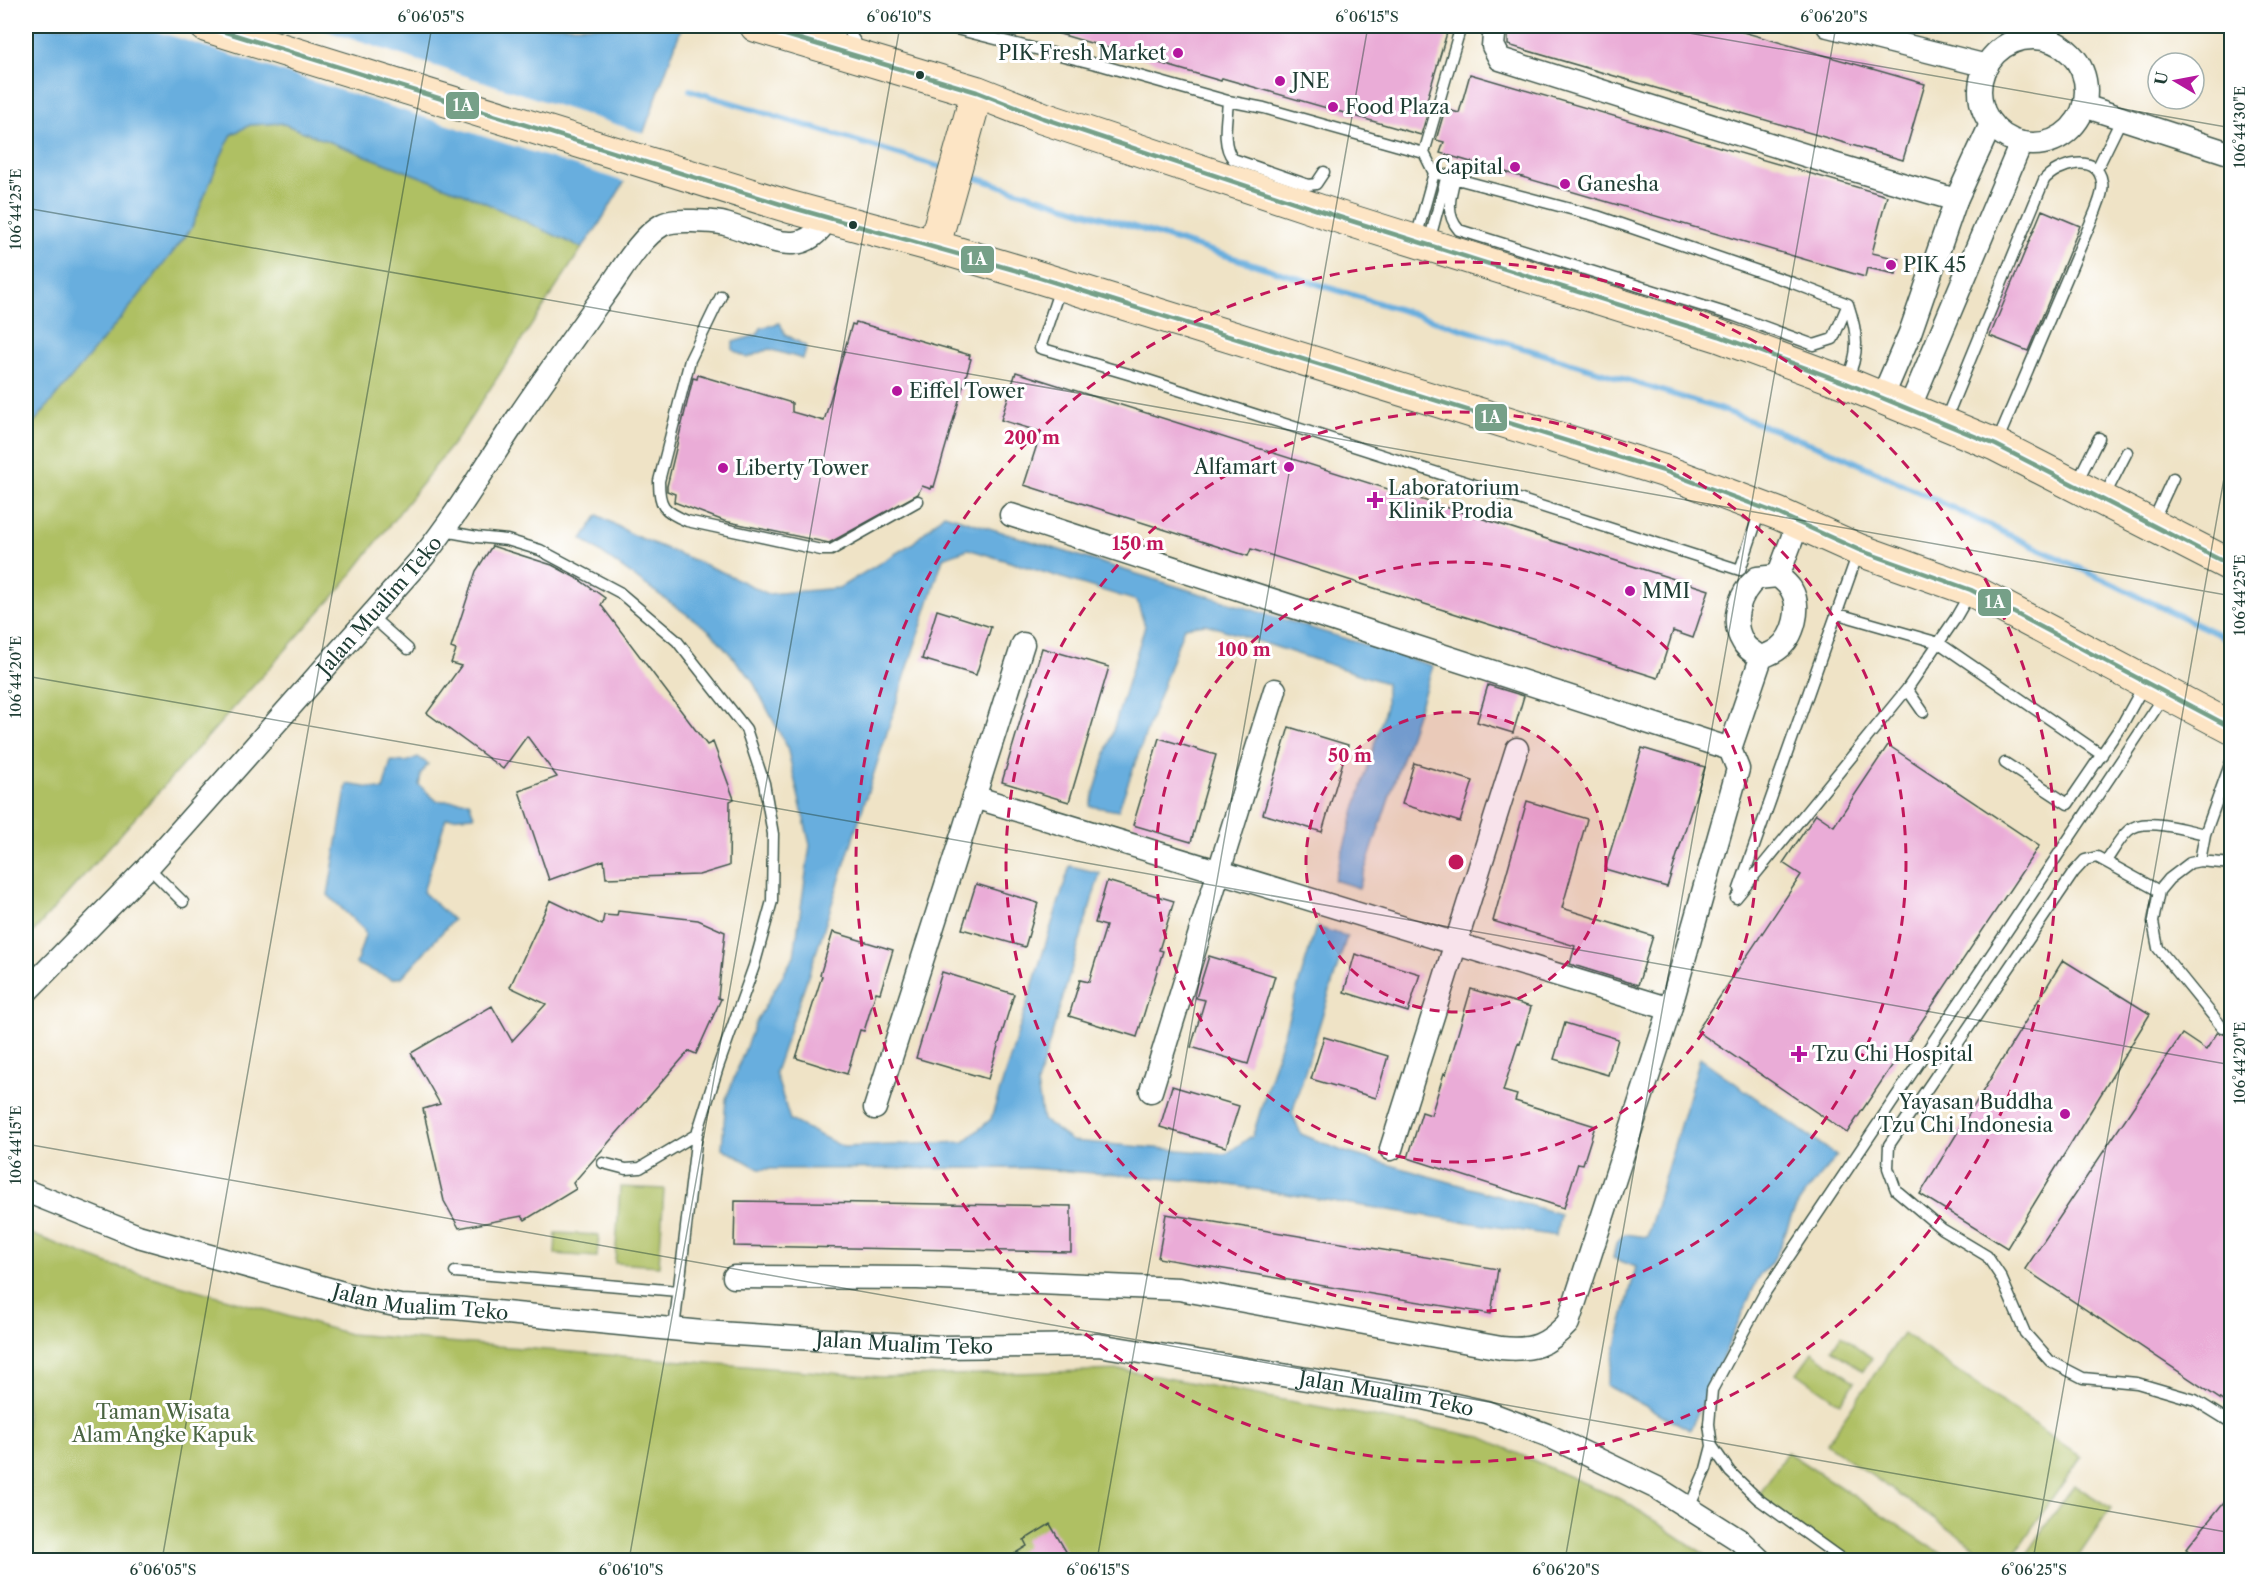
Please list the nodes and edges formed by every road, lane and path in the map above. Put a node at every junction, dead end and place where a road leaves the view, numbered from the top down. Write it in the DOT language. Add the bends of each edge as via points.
graph roads {
  1 [pos="206,26"];
  2 [pos="756,26"];
  3 [pos="944,26"];
  4 [pos="1461,26"];
  5 [pos="1495,26"];
  6 [pos="1828,26"];
  7 [pos="840,42"];
  8 [pos="1987,66"];
  9 [pos="977,92"];
  10 [pos="1228,101"];
  11 [pos="2084,106"];
  12 [pos="2121,120"];
  13 [pos="1991,124"];
  14 [pos="2021,143"];
  15 [pos="1424,153"];
  16 [pos="2232,154"];
  17 [pos="2097,169"];
  18 [pos="1324,172"];
  19 [pos="1434,172"];
  20 [pos="1451,176"];
  21 [pos="722,185"];
  22 [pos="1956,200"];
  23 [pos="828,217"];
  24 [pos="709,222"];
  25 [pos="1422,242"];
  26 [pos="934,246"];
  27 [pos="1061,285"];
  28 [pos="721,296"];
  29 [pos="1848,304"];
  30 [pos="1846,383"];
  31 [pos="1895,403"];
  32 [pos="1943,424"];
  33 [pos="2099,438"];
  34 [pos="1996,445"];
  35 [pos="2127,452"];
  36 [pos="2173,478"];
  37 [pos="2076,485"];
  38 [pos="2103,500"];
  39 [pos="918,501"];
  40 [pos="1761,508"];
  41 [pos="1011,515"];
  42 [pos="1798,523"];
  43 [pos="2152,524"];
  44 [pos="444,531"];
  45 [pos="1859,550"];
  46 [pos="2232,566"];
  47 [pos="1778,576"];
  48 [pos="1971,590"];
  49 [pos="1838,614"];
  50 [pos="372,617"];
  51 [pos="1939,643"];
  52 [pos="1023,644"];
  53 [pos="408,649"];
  54 [pos="1761,658"];
  55 [pos="2155,688"];
  56 [pos="1907,689"];
  57 [pos="1275,690"];
  58 [pos="1923,712"];
  59 [pos="2232,728"];
  60 [pos="1516,749"];
  61 [pos="1730,749"];
  62 [pos="2102,755"];
  63 [pos="2232,759"];
  64 [pos="2005,763"];
  65 [pos="974,797"];
  66 [pos="2205,834"];
  67 [pos="2106,861"];
  68 [pos="2200,861"];
  69 [pos="2232,864"];
  70 [pos="148,867"];
  71 [pos="1219,872"];
  72 [pos="2159,891"];
  73 [pos="183,902"];
  74 [pos="1457,945"];
  75 [pos="26,993"];
  76 [pos="1670,1010"];
  77 [pos="2222,1027"];
  78 [pos="1151,1090"];
  79 [pos="875,1108"];
  80 [pos="697,1134"];
  81 [pos="1391,1149"];
  82 [pos="603,1163"];
  83 [pos="26,1191"];
  84 [pos="455,1272"];
  85 [pos="734,1277"];
  86 [pos="678,1291"];
  87 [pos="674,1329"];
  88 [pos="2232,1423"];
  89 [pos="1712,1446"];
  90 [pos="1689,1508"];
  91 [pos="1760,1560"];
  92 [pos="1843,1560"];
  1 -- 21 [label="main road"];
  2 -- 7 [label="main road"];
  3 -- 10 [label="lane"];
  4 -- 15 [label="lane"];
  5 -- 22 [label="street" via="1493,46 1500,59"];
  6 -- 8 [label="street"];
  7 -- 9 [label="main road"];
  8 -- 11 [label="street" via="1997,52 2028,38 2061,46 2074,57 2082,72"];
  8 -- 13 [label="street" via="1980,89"];
  9 -- 25 [label="main road" via="1066,126"];
  9 -- 26 [label="main road"];
  10 -- 15 [label="lane"];
  10 -- 18 [label="lane" via="1226,141 1233,159 1308,185 1316,184"];
  11 -- 12 [label="street"];
  11 -- 14 [label="street" via="2077,121 2053,141"];
  12 -- 16 [label="street"];
  12 -- 17 [label="lane"];
  13 -- 14 [label="street"];
  13 -- 22 [label="street"];
  14 -- 31 [label="street"];
  15 -- 19 [label="lane"];
  17 -- 32 [label="lane" via="2073,164 2044,180"];
  17 -- 34 [label="lane" via="2102,187 2096,210"];
  19 -- 20 [label="lane"];
  19 -- 25 [label="lane"];
  20 -- 25 [label="lane"];
  20 -- 29 [label="lane" via="1597,216"];
  20 -- 29 [label="lane" via="1451,222 1459,230 1735,316 1814,345 1833,339"];
  21 -- 23 [label="main road"];
  21 -- 24 [label="street" via="734,196 733,208 726,217"];
  22 -- 31 [label="street" via="1910,333"];
  23 -- 24 [label="street, Jalan Mualim Teko" via="823,227 805,242 788,245"];
  23 -- 26 [label="main road"];
  24 -- 44 [label="street, Jalan Mualim Teko" via="681,220 663,224 646,238 516,420"];
  25 -- 30 [label="main road" via="1719,336"];
  26 -- 27 [label="main road"];
  27 -- 40 [label="main road" via="1664,471"];
  27 -- 40 [label="lane" via="1040,348 1073,359 1740,570"];
  28 -- 39 [label="lane" via="690,360 659,481 663,507 687,520 831,550"];
  29 -- 30 [label="lane" via="1857,356"];
  30 -- 31 [label="main road"];
  31 -- 32 [label="main road"];
  32 -- 34 [label="main road"];
  33 -- 37 [label="lane"];
  34 -- 37 [label="main road"];
  35 -- 38 [label="lane"];
  36 -- 43 [label="lane"];
  37 -- 38 [label="main road"];
  38 -- 43 [label="main road"];
  40 -- 42 [label="main road"];
  41 -- 61 [label="street"];
  42 -- 45 [label="main road"];
  42 -- 47 [label="street"];
  43 -- 46 [label="main road"];
  44 -- 50 [label="street, Jalan Mualim Teko"];
  44 -- 80 [label="lane" via="507,540 540,550 619,592 677,641 746,729 764,783 773,834 772,901"];
  45 -- 48 [label="main road"];
  45 -- 49 [label="lane"];
  47 -- 54 [label="street" via="1793,591 1795,621 1778,649"];
  47 -- 54 [label="street" via="1757,578 1739,603 1737,629 1744,645"];
  48 -- 51 [label="lane"];
  48 -- 55 [label="main road"];
  49 -- 51 [label="lane"];
  49 -- 56 [label="lane" via="1736,898"];
  50 -- 53 [label="lane"];
  50 -- 70 [label="street, Jalan Mualim Teko"];
  51 -- 56 [label="lane"];
  51 -- 62 [label="lane"];
  52 -- 65 [label="street"];
  54 -- 61 [label="street"];
  55 -- 59 [label="main road"];
  55 -- 62 [label="lane"];
  55 -- 89 [label="lane" via="1764,1294 1712,1390"];
  56 -- 58 [label="lane"];
  57 -- 71 [label="street"];
  60 -- 74 [label="street"];
  61 -- 76 [label="street" via="1738,769"];
  62 -- 64 [label="lane" via="2068,804"];
  63 -- 66 [label="lane"];
  65 -- 71 [label="street"];
  65 -- 79 [label="street"];
  66 -- 67 [label="lane" via="2136,824"];
  66 -- 68 [label="lane"];
  67 -- 72 [label="lane"];
  67 -- 88 [label="lane" via="2097,856 2085,860 2074,872 1889,1145 1888,1168 1896,1190 1942,1229 1987,1256 2001,1276 2025,1333 2050,1361 2083,1378 2137,1383 2195,1400"];
  68 -- 69 [label="lane"];
  68 -- 72 [label="lane" via="2190,863"];
  70 -- 73 [label="lane"];
  70 -- 75 [label="street, Jalan Mualim Teko"];
  71 -- 74 [label="street"];
  71 -- 78 [label="street"];
  72 -- 77 [label="lane" via="2153,922 2158,948"];
  74 -- 76 [label="street"];
  74 -- 81 [label="street"];
  76 -- 85 [label="street" via="1568,1323 1554,1338 1539,1346 1501,1348 1179,1289 917,1278"];
  80 -- 82 [label="lane" via="640,1168"];
  80 -- 86 [label="lane"];
  83 -- 87 [label="street, Jalan Mualim Teko" via="138,1236 382,1303"];
  84 -- 86 [label="lane"];
  86 -- 87 [label="lane"];
  87 -- 90 [label="street, Jalan Mualim Teko" via="941,1347 1098,1345 1423,1398 1485,1412 1547,1435 1657,1488"];
  89 -- 90 [label="lane"];
  89 -- 92 [label="lane" via="1730,1472 1758,1499"];
  90 -- 91 [label="street, Jalan Mualim Teko" via="1739,1540"];
}
